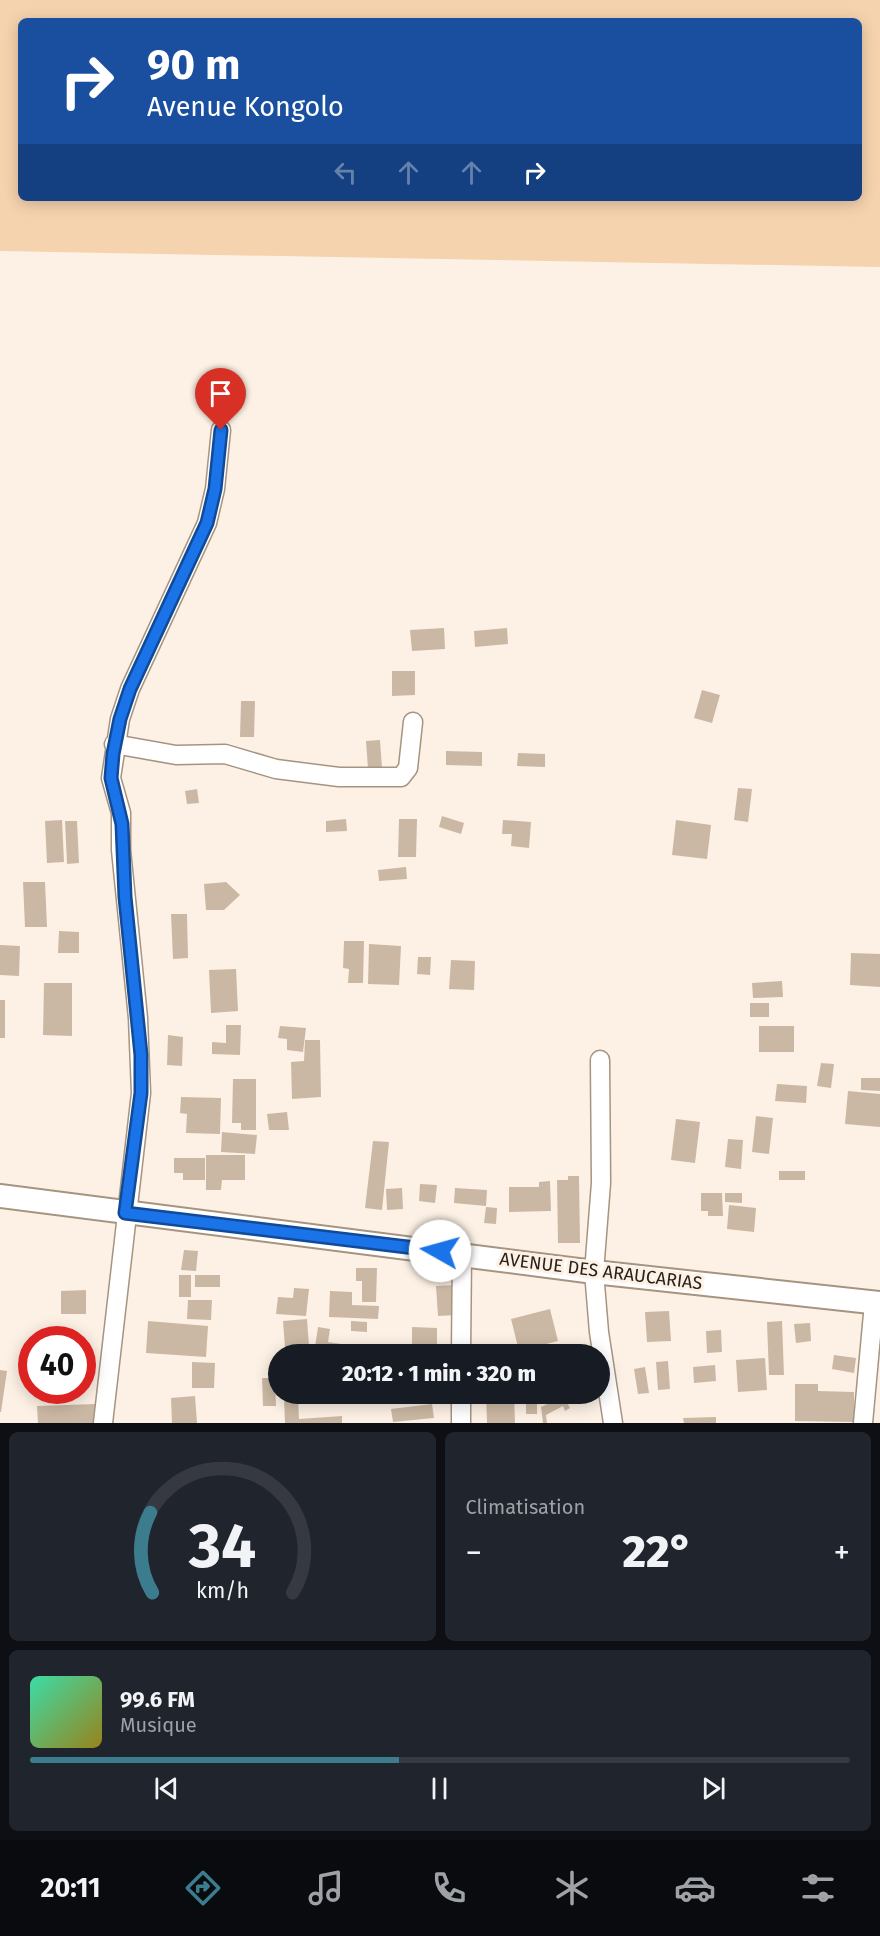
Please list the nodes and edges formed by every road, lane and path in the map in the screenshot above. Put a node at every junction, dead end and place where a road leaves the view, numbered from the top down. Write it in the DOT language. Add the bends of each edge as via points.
graph roads {
  1 [pos="221,430"];
  2 [pos="413,722"];
  3 [pos="114,744"];
  4 [pos="600,1060"];
  5 [pos="0,1196"];
  6 [pos="125,1213"];
  7 [pos="462,1253"];
  8 [pos="594,1272"];
  9 [pos="877,1303"];
  10 [pos="462,1344"];
  11 [pos="461,1404"];
  12 [pos="103,1423"];
  13 [pos="461,1423"];
  14 [pos="613,1423"];
  15 [pos="863,1423"];
  1 -- 3 [label="street" via="207,523 130,689"];
  2 -- 3 [label="street" via="408,768 401,777 339,777 276,769 225,754 176,755"];
  3 -- 6 [label="street" via="111,778 122,824 141,1055 141,1093"];
  4 -- 8 [label="street" via="601,1183"];
  5 -- 6 [label="street, AVENUE DES ARAUCARIAS"];
  6 -- 7 [label="street, AVENUE DES ARAUCARIAS"];
  6 -- 12 [label="street"];
  7 -- 8 [label="street, AVENUE DES ARAUCARIAS"];
  7 -- 10 [label="street"];
  8 -- 9 [label="street, AVENUE DES ARAUCARIAS"];
  8 -- 14 [label="street"];
  9 -- 15 [label="street"];
  11 -- 13 [label="street"];
}
